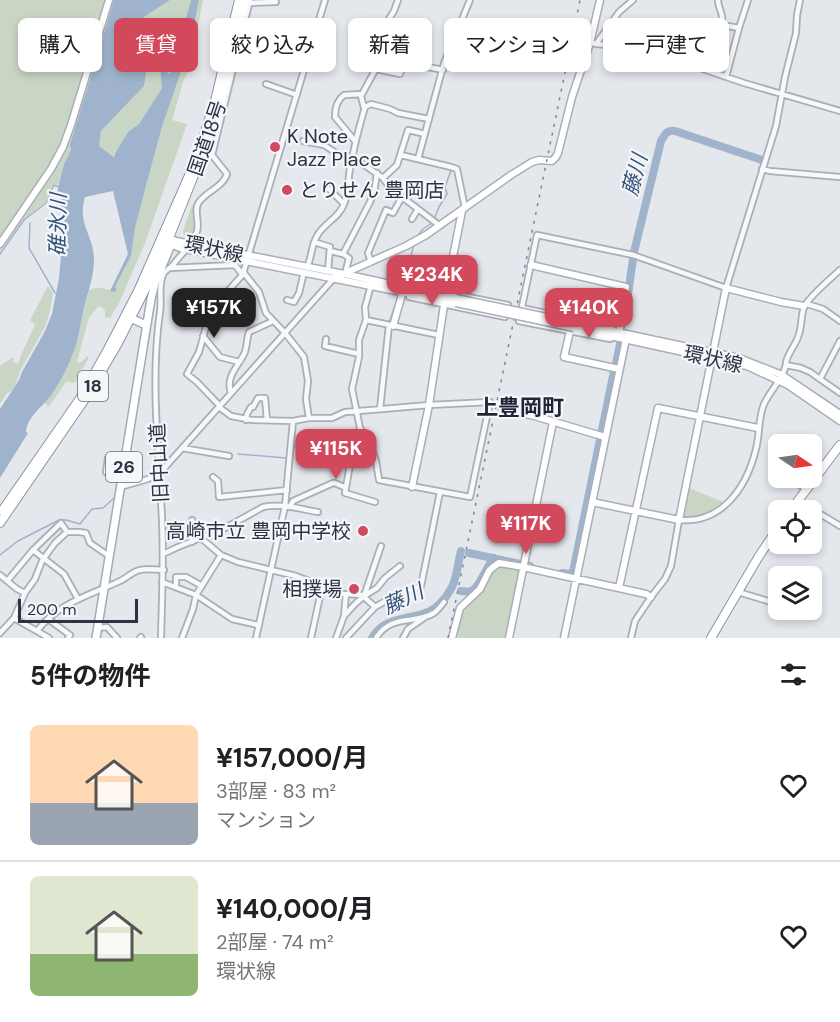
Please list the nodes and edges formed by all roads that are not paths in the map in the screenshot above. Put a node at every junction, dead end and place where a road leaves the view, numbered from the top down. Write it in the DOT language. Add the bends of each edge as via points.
graph roads {
  1 [pos="109,0"];
  2 [pos="239,0"];
  3 [pos="325,0"];
  4 [pos="398,0"];
  5 [pos="470,0"];
  6 [pos="600,0"];
  7 [pos="633,0"];
  8 [pos="718,0"];
  9 [pos="748,0"];
  10 [pos="800,0"];
  11 [pos="248,1"];
  12 [pos="276,2"];
  13 [pos="389,18"];
  14 [pos="739,28"];
  15 [pos="593,44"];
  16 [pos="432,68"];
  17 [pos="443,70"];
  18 [pos="374,72"];
  19 [pos="726,77"];
  20 [pos="266,84"];
  21 [pos="362,94"];
  22 [pos="297,95"];
  23 [pos="782,95"];
  24 [pos="364,108"];
  25 [pos="840,111"];
  26 [pos="429,119"];
  27 [pos="425,134"];
  28 [pos="303,141"];
  29 [pos="355,141"];
  30 [pos="207,155"];
  31 [pos="401,155"];
  32 [pos="351,159"];
  33 [pos="418,159"];
  34 [pos="762,169"];
  35 [pos="377,173"];
  36 [pos="840,177"];
  37 [pos="383,178"];
  38 [pos="329,189"];
  39 [pos="402,197"];
  40 [pos="344,204"];
  41 [pos="418,209"];
  42 [pos="464,209"];
  43 [pos="412,219"];
  44 [pos="440,226"];
  45 [pos="168,241"];
  46 [pos="314,242"];
  47 [pos="0,244"];
  48 [pos="191,244"];
  49 [pos="184,248"];
  50 [pos="330,251"];
  51 [pos="343,254"];
  52 [pos="247,258"];
  53 [pos="371,262"];
  54 [pos="531,265"];
  55 [pos="170,268"];
  56 [pos="305,269"];
  57 [pos="840,270"];
  58 [pos="328,271"];
  59 [pos="243,273"];
  60 [pos="347,273"];
  61 [pos="334,278"];
  62 [pos="371,283"];
  63 [pos="726,288"];
  64 [pos="406,291"];
  65 [pos="446,292"];
  66 [pos="156,296"];
  67 [pos="287,300"];
  68 [pos="444,305"];
  69 [pos="806,305"];
  70 [pos="522,308"];
  71 [pos="128,317"];
  72 [pos="366,320"];
  73 [pos="273,321"];
  74 [pos="840,321"];
  75 [pos="146,325"];
  76 [pos="391,326"];
  77 [pos="573,326"];
  78 [pos="285,333"];
  79 [pos="439,335"];
  80 [pos="620,335"];
  81 [pos="204,336"];
  82 [pos="326,339"];
  83 [pos="840,341"];
  84 [pos="359,354"];
  85 [pos="712,355"];
  86 [pos="238,362"];
  87 [pos="786,365"];
  88 [pos="619,369"];
  89 [pos="780,378"];
  90 [pos="820,379"];
  91 [pos="231,393"];
  92 [pos="840,393"];
  93 [pos="429,405"];
  94 [pos="220,406"];
  95 [pos="380,409"];
  96 [pos="502,410"];
  97 [pos="356,411"];
  98 [pos="840,414"];
  99 [pos="700,416"];
  100 [pos="309,418"];
  101 [pos="246,420"];
  102 [pos="267,420"];
  103 [pos="293,421"];
  104 [pos="840,421"];
  105 [pos="553,422"];
  106 [pos="360,428"];
  107 [pos="758,428"];
  108 [pos="605,437"];
  109 [pos="840,445"];
  110 [pos="182,448"];
  111 [pos="229,456"];
  112 [pos="125,461"];
  113 [pos="106,472"];
  114 [pos="159,474"];
  115 [pos="213,477"];
  116 [pos="412,486"];
  117 [pos="120,487"];
  118 [pos="346,488"];
  119 [pos="806,489"];
  120 [pos="287,490"];
  121 [pos="441,492"];
  122 [pos="799,500"];
  123 [pos="375,502"];
  124 [pos="592,502"];
  125 [pos="287,507"];
  126 [pos="636,511"];
  127 [pos="318,512"];
  128 [pos="0,514"];
  129 [pos="822,515"];
  130 [pos="192,520"];
  131 [pos="679,520"];
  132 [pos="0,523"];
  133 [pos="840,526"];
  134 [pos="67,532"];
  135 [pos="201,538"];
  136 [pos="192,542"];
  137 [pos="768,544"];
  138 [pos="381,546"];
  139 [pos="33,550"];
  140 [pos="163,554"];
  141 [pos="221,555"];
  142 [pos="109,556"];
  143 [pos="44,560"];
  144 [pos="400,566"];
  145 [pos="523,567"];
  146 [pos="164,570"];
  147 [pos="271,570"];
  148 [pos="0,575"];
  149 [pos="576,579"];
  150 [pos="8,580"];
  151 [pos="162,582"];
  152 [pos="202,586"];
  153 [pos="322,586"];
  154 [pos="104,587"];
  155 [pos="176,587"];
  156 [pos="618,588"];
  157 [pos="738,592"];
  158 [pos="25,593"];
  159 [pos="196,596"];
  160 [pos="346,596"];
  161 [pos="364,596"];
  162 [pos="651,597"];
  163 [pos="78,599"];
  164 [pos="768,601"];
  165 [pos="444,602"];
  166 [pos="375,607"];
  167 [pos="344,616"];
  168 [pos="428,616"];
  169 [pos="14,618"];
  170 [pos="48,619"];
  171 [pos="258,625"];
  172 [pos="97,628"];
  173 [pos="37,631"];
  174 [pos="0,633"];
  175 [pos="49,638"];
  176 [pos="68,638"];
  177 [pos="96,638"];
  178 [pos="117,638"];
  179 [pos="161,638"];
  180 [pos="182,638"];
  181 [pos="256,638"];
  182 [pos="310,638"];
  183 [pos="336,638"];
  184 [pos="346,638"];
  185 [pos="376,638"];
  186 [pos="403,638"];
  187 [pos="452,638"];
  188 [pos="508,638"];
  189 [pos="564,638"];
  190 [pos="632,638"];
  191 [pos="711,638"];
  1 -- 47 [label="street" via="63,147"];
  2 -- 45 [label="highway, 国道18号 / 18" via="208,125"];
  3 -- 22 [label="street"];
  4 -- 13 [label="street"];
  5 -- 17 [label="street"];
  6 -- 15 [label="street"];
  7 -- 15 [label="street"];
  8 -- 14 [label="street" via="722,24"];
  9 -- 14 [label="street"];
  10 -- 23 [label="street"];
  11 -- 12 [label="street"];
  11 -- 30 [label="street"];
  11 -- 30 [label="highway, 国道18号 / 18"];
  14 -- 19 [label="street"];
  15 -- 19 [label="street" via="665,56"];
  15 -- 42 [label="street" via="572,97 556,157 532,162"];
  16 -- 17 [label="street"];
  17 -- 26 [label="street"];
  18 -- 21 [label="street"];
  19 -- 23 [label="street"];
  20 -- 22 [label="street"];
  21 -- 24 [label="street"];
  21 -- 29 [label="street" via="344,95 334,117"];
  22 -- 52 [label="street"];
  23 -- 25 [label="street"];
  23 -- 34 [label="street"];
  24 -- 26 [label="street" via="370,104"];
  24 -- 29 [label="street"];
  26 -- 27 [label="street"];
  27 -- 31 [label="street" via="408,130"];
  27 -- 33 [label="street"];
  28 -- 32 [label="street" via="324,145"];
  29 -- 32 [label="street"];
  30 -- 45 [label="highway, 18"];
  30 -- 48 [label="street" via="227,174 198,202 197,231"];
  31 -- 33 [label="street"];
  31 -- 37 [label="street" via="398,165"];
  32 -- 35 [label="street"];
  32 -- 40 [label="street"];
  33 -- 42 [label="street" via="457,169"];
  34 -- 36 [label="street"];
  34 -- 63 [label="street"];
  35 -- 37 [label="street"];
  35 -- 51 [label="street" via="374,193"];
  37 -- 39 [label="street"];
  38 -- 40 [label="street"];
  39 -- 41 [label="street"];
  39 -- 53 [label="street" via="393,213 386,210 368,253"];
  40 -- 46 [label="street"];
  41 -- 43 [label="street"];
  41 -- 44 [label="street"];
  42 -- 44 [label="street"];
  42 -- 65 [label="street"];
  44 -- 53 [label="street"];
  45 -- 48 [label="street, 環状線"];
  45 -- 49 [label="street, 環状線"];
  45 -- 66 [label="main road, 26" via="155,283"];
  45 -- 71 [label="highway, 18"];
  46 -- 50 [label="street" via="330,247"];
  46 -- 56 [label="street"];
  48 -- 52 [label="street, 環状線"];
  49 -- 52 [label="street, 環状線"];
  49 -- 55 [label="street, 旧中山道"];
  50 -- 51 [label="street"];
  50 -- 58 [label="street"];
  51 -- 60 [label="street" via="350,258"];
  52 -- 56 [label="street, 環状線"];
  52 -- 59 [label="street"];
  53 -- 60 [label="street"];
  54 -- 63 [label="street" via="537,235 633,255"];
  54 -- 70 [label="street"];
  54 -- 80 [label="street" via="626,287"];
  55 -- 59 [label="street" via="235,265"];
  55 -- 66 [label="street, 旧中山道" via="162,277"];
  56 -- 58 [label="street, 環状線"];
  56 -- 61 [label="street, 環状線"];
  56 -- 67 [label="street" via="298,297 294,302"];
  57 -- 69 [label="street"];
  58 -- 60 [label="street, 環状線"];
  59 -- 73 [label="street" via="259,292"];
  59 -- 81 [label="street" via="228,291 215,325 206,327"];
  60 -- 61 [label="street"];
  60 -- 62 [label="street, 環状線"];
  61 -- 62 [label="street, 環状線"];
  61 -- 78 [label="street"];
  62 -- 64 [label="street, 環状線"];
  62 -- 72 [label="street"];
  63 -- 69 [label="street"];
  63 -- 85 [label="street"];
  64 -- 65 [label="street" via="411,286"];
  64 -- 68 [label="street" via="409,297"];
  64 -- 76 [label="street"];
  64 -- 77 [label="street, 環状線, bridge"];
  65 -- 68 [label="street" via="508,304 505,317"];
  66 -- 75 [label="main road, 26"];
  66 -- 114 [label="street, 旧中山道" via="161,308 155,395"];
  68 -- 79 [label="street"];
  69 -- 74 [label="street" via="823,309"];
  69 -- 87 [label="street"];
  70 -- 77 [label="street"];
  70 -- 77 [label="street" via="519,321"];
  71 -- 75 [label="main road"];
  71 -- 128 [label="highway, 18" via="81,397"];
  71 -- 132 [label="highway, 18" via="85,399"];
  72 -- 76 [label="street"];
  72 -- 84 [label="street"];
  73 -- 78 [label="street"];
  73 -- 86 [label="street" via="249,332"];
  75 -- 112 [label="main road, 26"];
  76 -- 79 [label="street"];
  76 -- 95 [label="street"];
  77 -- 80 [label="street, 環状線"];
  77 -- 88 [label="street" via="564,357"];
  78 -- 91 [label="street"];
  78 -- 100 [label="street" via="304,357 309,381"];
  79 -- 93 [label="street"];
  80 -- 85 [label="street, 環状線"];
  80 -- 88 [label="street"];
  81 -- 86 [label="street" via="220,357"];
  81 -- 94 [label="street" via="187,374"];
  82 -- 84 [label="street" via="325,346"];
  83 -- 90 [label="street"];
  84 -- 97 [label="street" via="352,389"];
  85 -- 89 [label="street, 環状線" via="739,358"];
  85 -- 99 [label="street"];
  86 -- 91 [label="street" via="228,386"];
  87 -- 89 [label="street"];
  87 -- 90 [label="street"];
  88 -- 108 [label="street"];
  89 -- 98 [label="street, 環状線"];
  89 -- 104 [label="street, 環状線"];
  89 -- 107 [label="street" via="764,403"];
  90 -- 92 [label="street"];
  91 -- 94 [label="street"];
  93 -- 95 [label="street"];
  93 -- 116 [label="street"];
  93 -- 121 [label="street" via="490,402 470,497"];
  94 -- 101 [label="street" via="231,416"];
  94 -- 110 [label="street"];
  95 -- 97 [label="street"];
  96 -- 105 [label="street"];
  97 -- 100 [label="street" via="333,418"];
  97 -- 106 [label="street"];
  99 -- 107 [label="street"];
  99 -- 126 [label="street" via="658,408"];
  99 -- 131 [label="street"];
  100 -- 103 [label="street"];
  101 -- 102 [label="street"];
  101 -- 102 [label="street" via="258,398 266,398"];
  102 -- 103 [label="street"];
  103 -- 120 [label="street"];
  105 -- 108 [label="street"];
  105 -- 145 [label="street"];
  106 -- 116 [label="street" via="371,446 379,480"];
  106 -- 118 [label="street"];
  107 -- 131 [label="street" via="748,476 726,506 700,519"];
  108 -- 124 [label="street"];
  109 -- 119 [label="highway"];
  110 -- 111 [label="street"];
  110 -- 114 [label="street"];
  112 -- 113 [label="street" via="108,458"];
  112 -- 117 [label="main road, 26"];
  114 -- 117 [label="street"];
  114 -- 140 [label="street, 旧中山道"];
  115 -- 120 [label="street" via="218,481 219,497"];
  116 -- 121 [label="street"];
  117 -- 142 [label="main road, 26"];
  118 -- 123 [label="street" via="345,493"];
  118 -- 125 [label="street" via="333,483"];
  119 -- 122 [label="highway"];
  120 -- 125 [label="street"];
  121 -- 166 [label="street" via="421,586"];
  124 -- 126 [label="street"];
  124 -- 149 [label="street"];
  125 -- 127 [label="street"];
  125 -- 135 [label="street" via="263,507"];
  125 -- 147 [label="street"];
  126 -- 131 [label="street"];
  126 -- 156 [label="street"];
  129 -- 133 [label="street"];
  130 -- 136 [label="street"];
  131 -- 162 [label="street" via="673,563"];
  134 -- 139 [label="street" via="61,523"];
  134 -- 142 [label="street" via="87,533 90,543"];
  134 -- 143 [label="street"];
  135 -- 136 [label="street"];
  135 -- 141 [label="street"];
  136 -- 140 [label="street"];
  137 -- 157 [label="highway"];
  138 -- 161 [label="street"];
  139 -- 143 [label="street"];
  139 -- 150 [label="street"];
  140 -- 146 [label="street, 旧中山道"];
  141 -- 147 [label="street"];
  141 -- 152 [label="street"];
  142 -- 154 [label="main road, 26"];
  143 -- 158 [label="street"];
  143 -- 163 [label="street" via="64,574"];
  144 -- 161 [label="street"];
  145 -- 149 [label="street"];
  145 -- 187 [label="street" via="499,563 492,568 480,590 460,608"];
  145 -- 188 [label="street"];
  146 -- 151 [label="street, 旧中山道"];
  146 -- 154 [label="street" via="142,569"];
  147 -- 153 [label="street"];
  147 -- 171 [label="street"];
  148 -- 150 [label="street"];
  149 -- 156 [label="street"];
  149 -- 189 [label="street"];
  150 -- 158 [label="street"];
  151 -- 155 [label="street"];
  151 -- 179 [label="street, 旧中山道"];
  152 -- 155 [label="street" via="186,577 176,577"];
  152 -- 159 [label="street"];
  153 -- 160 [label="street"];
  153 -- 182 [label="street"];
  154 -- 163 [label="street"];
  154 -- 172 [label="main road, 26"];
  155 -- 159 [label="street"];
  156 -- 162 [label="street"];
  157 -- 164 [label="street"];
  157 -- 191 [label="highway"];
  158 -- 169 [label="street"];
  159 -- 171 [label="street" via="232,619"];
  159 -- 180 [label="street"];
  160 -- 161 [label="street"];
  160 -- 167 [label="street"];
  161 -- 166 [label="street"];
  161 -- 167 [label="street"];
  162 -- 190 [label="street" via="635,621"];
  163 -- 170 [label="street"];
  165 -- 168 [label="street"];
  166 -- 184 [label="street"];
  167 -- 183 [label="street"];
  168 -- 185 [label="street" via="393,623"];
  168 -- 186 [label="street" via="408,629"];
  169 -- 173 [label="street"];
  169 -- 174 [label="street"];
  170 -- 173 [label="street"];
  170 -- 176 [label="street" via="70,635"];
  171 -- 181 [label="street"];
  172 -- 177 [label="main road, 26"];
  172 -- 178 [label="street" via="107,627"];
  173 -- 175 [label="street"];
}
